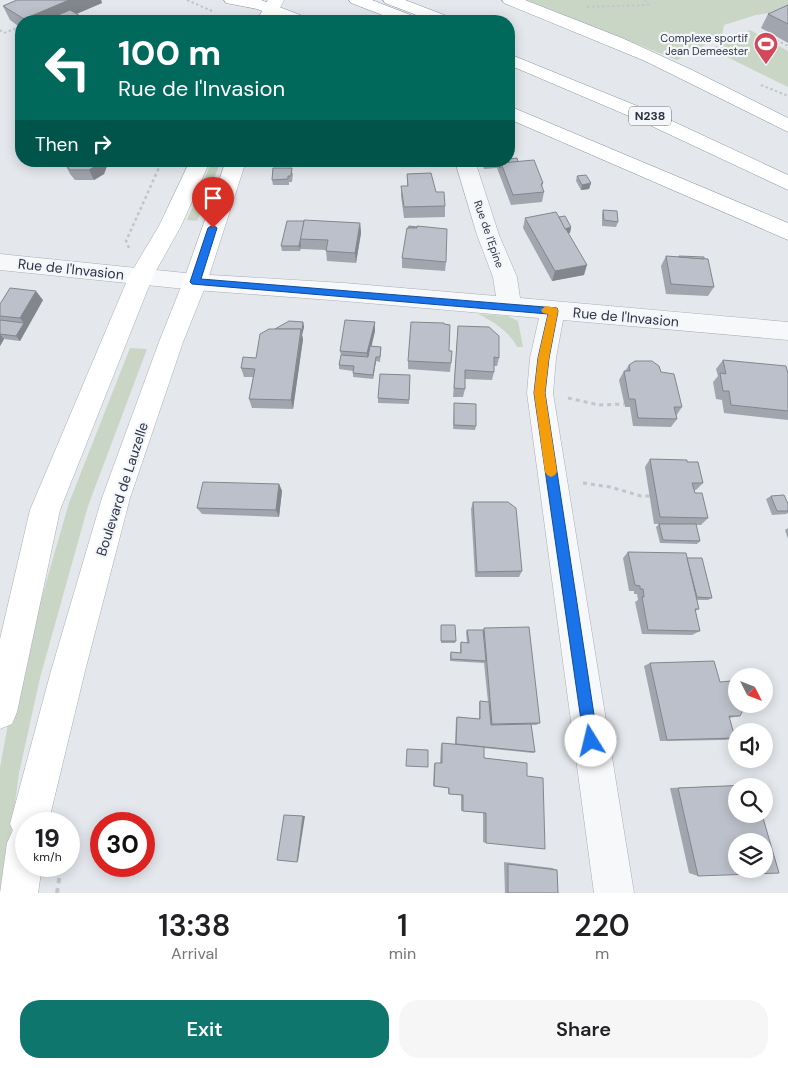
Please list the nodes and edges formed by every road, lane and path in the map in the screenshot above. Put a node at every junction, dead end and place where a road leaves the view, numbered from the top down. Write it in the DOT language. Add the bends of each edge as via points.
graph roads {
  1 [pos="187,0"];
  2 [pos="232,0"];
  3 [pos="358,0"];
  4 [pos="391,0"];
  5 [pos="510,0"];
  6 [pos="646,0"];
  7 [pos="585,7"];
  8 [pos="280,9"];
  9 [pos="214,12"];
  10 [pos="291,15"];
  11 [pos="397,15"];
  12 [pos="430,15"];
  13 [pos="15,29"];
  14 [pos="0,30"];
  15 [pos="763,33"];
  16 [pos="788,46"];
  17 [pos="515,47"];
  18 [pos="515,61"];
  19 [pos="515,115"];
  20 [pos="788,126"];
  21 [pos="788,164"];
  22 [pos="159,167"];
  23 [pos="197,167"];
  24 [pos="234,167"];
  25 [pos="467,167"];
  26 [pos="788,183"];
  27 [pos="788,232"];
  28 [pos="0,262"];
  29 [pos="137,266"];
  30 [pos="195,282"];
  31 [pos="509,307"];
  32 [pos="554,311"];
  33 [pos="788,331"];
  34 [pos="562,397"];
  35 [pos="624,404"];
  36 [pos="579,483"];
  37 [pos="650,496"];
  38 [pos="0,712"];
  39 [pos="32,812"];
  40 [pos="21,877"];
  41 [pos="59,877"];
  42 [pos="18,893"];
  43 [pos="57,893"];
  44 [pos="614,893"];
  1 -- 9 [label="path"];
  2 -- 8 [label="main road"];
  3 -- 11 [label="main road"];
  4 -- 12 [label="main road"];
  5 -- 20 [label="main road" via="690,76"];
  6 -- 7 [label="path" via="648,5"];
  8 -- 10 [label="main road"];
  13 -- 14 [label="path"];
  15 -- 16 [label="path"];
  17 -- 21 [label="main road, N238" via="644,97"];
  18 -- 26 [label="main road, N238" via="632,108"];
  19 -- 27 [label="main road"];
  22 -- 29 [label="path" via="126,241"];
  23 -- 29 [label="main road" via="170,226"];
  24 -- 30 [label="main road, Boulevard de Lauzelle"];
  25 -- 31 [label="street, Rue de l'Epine" via="505,277"];
  28 -- 29 [label="street, Rue de l'Invasion"];
  29 -- 30 [label="street, Rue de l'Invasion"];
  29 -- 38 [label="main road" via="45,510"];
  30 -- 31 [label="street, Rue de l'Invasion"];
  30 -- 39 [label="main road, Boulevard de Lauzelle" via="116,498"];
  31 -- 32 [label="street, Rue de l'Invasion"];
  32 -- 33 [label="street, Rue de l'Invasion"];
  32 -- 44 [label="street" via="543,358 540,393"];
  34 -- 35 [label="path" via="599,405"];
  36 -- 37 [label="path"];
  40 -- 42 [label="main road"];
  41 -- 43 [label="path"];
}
